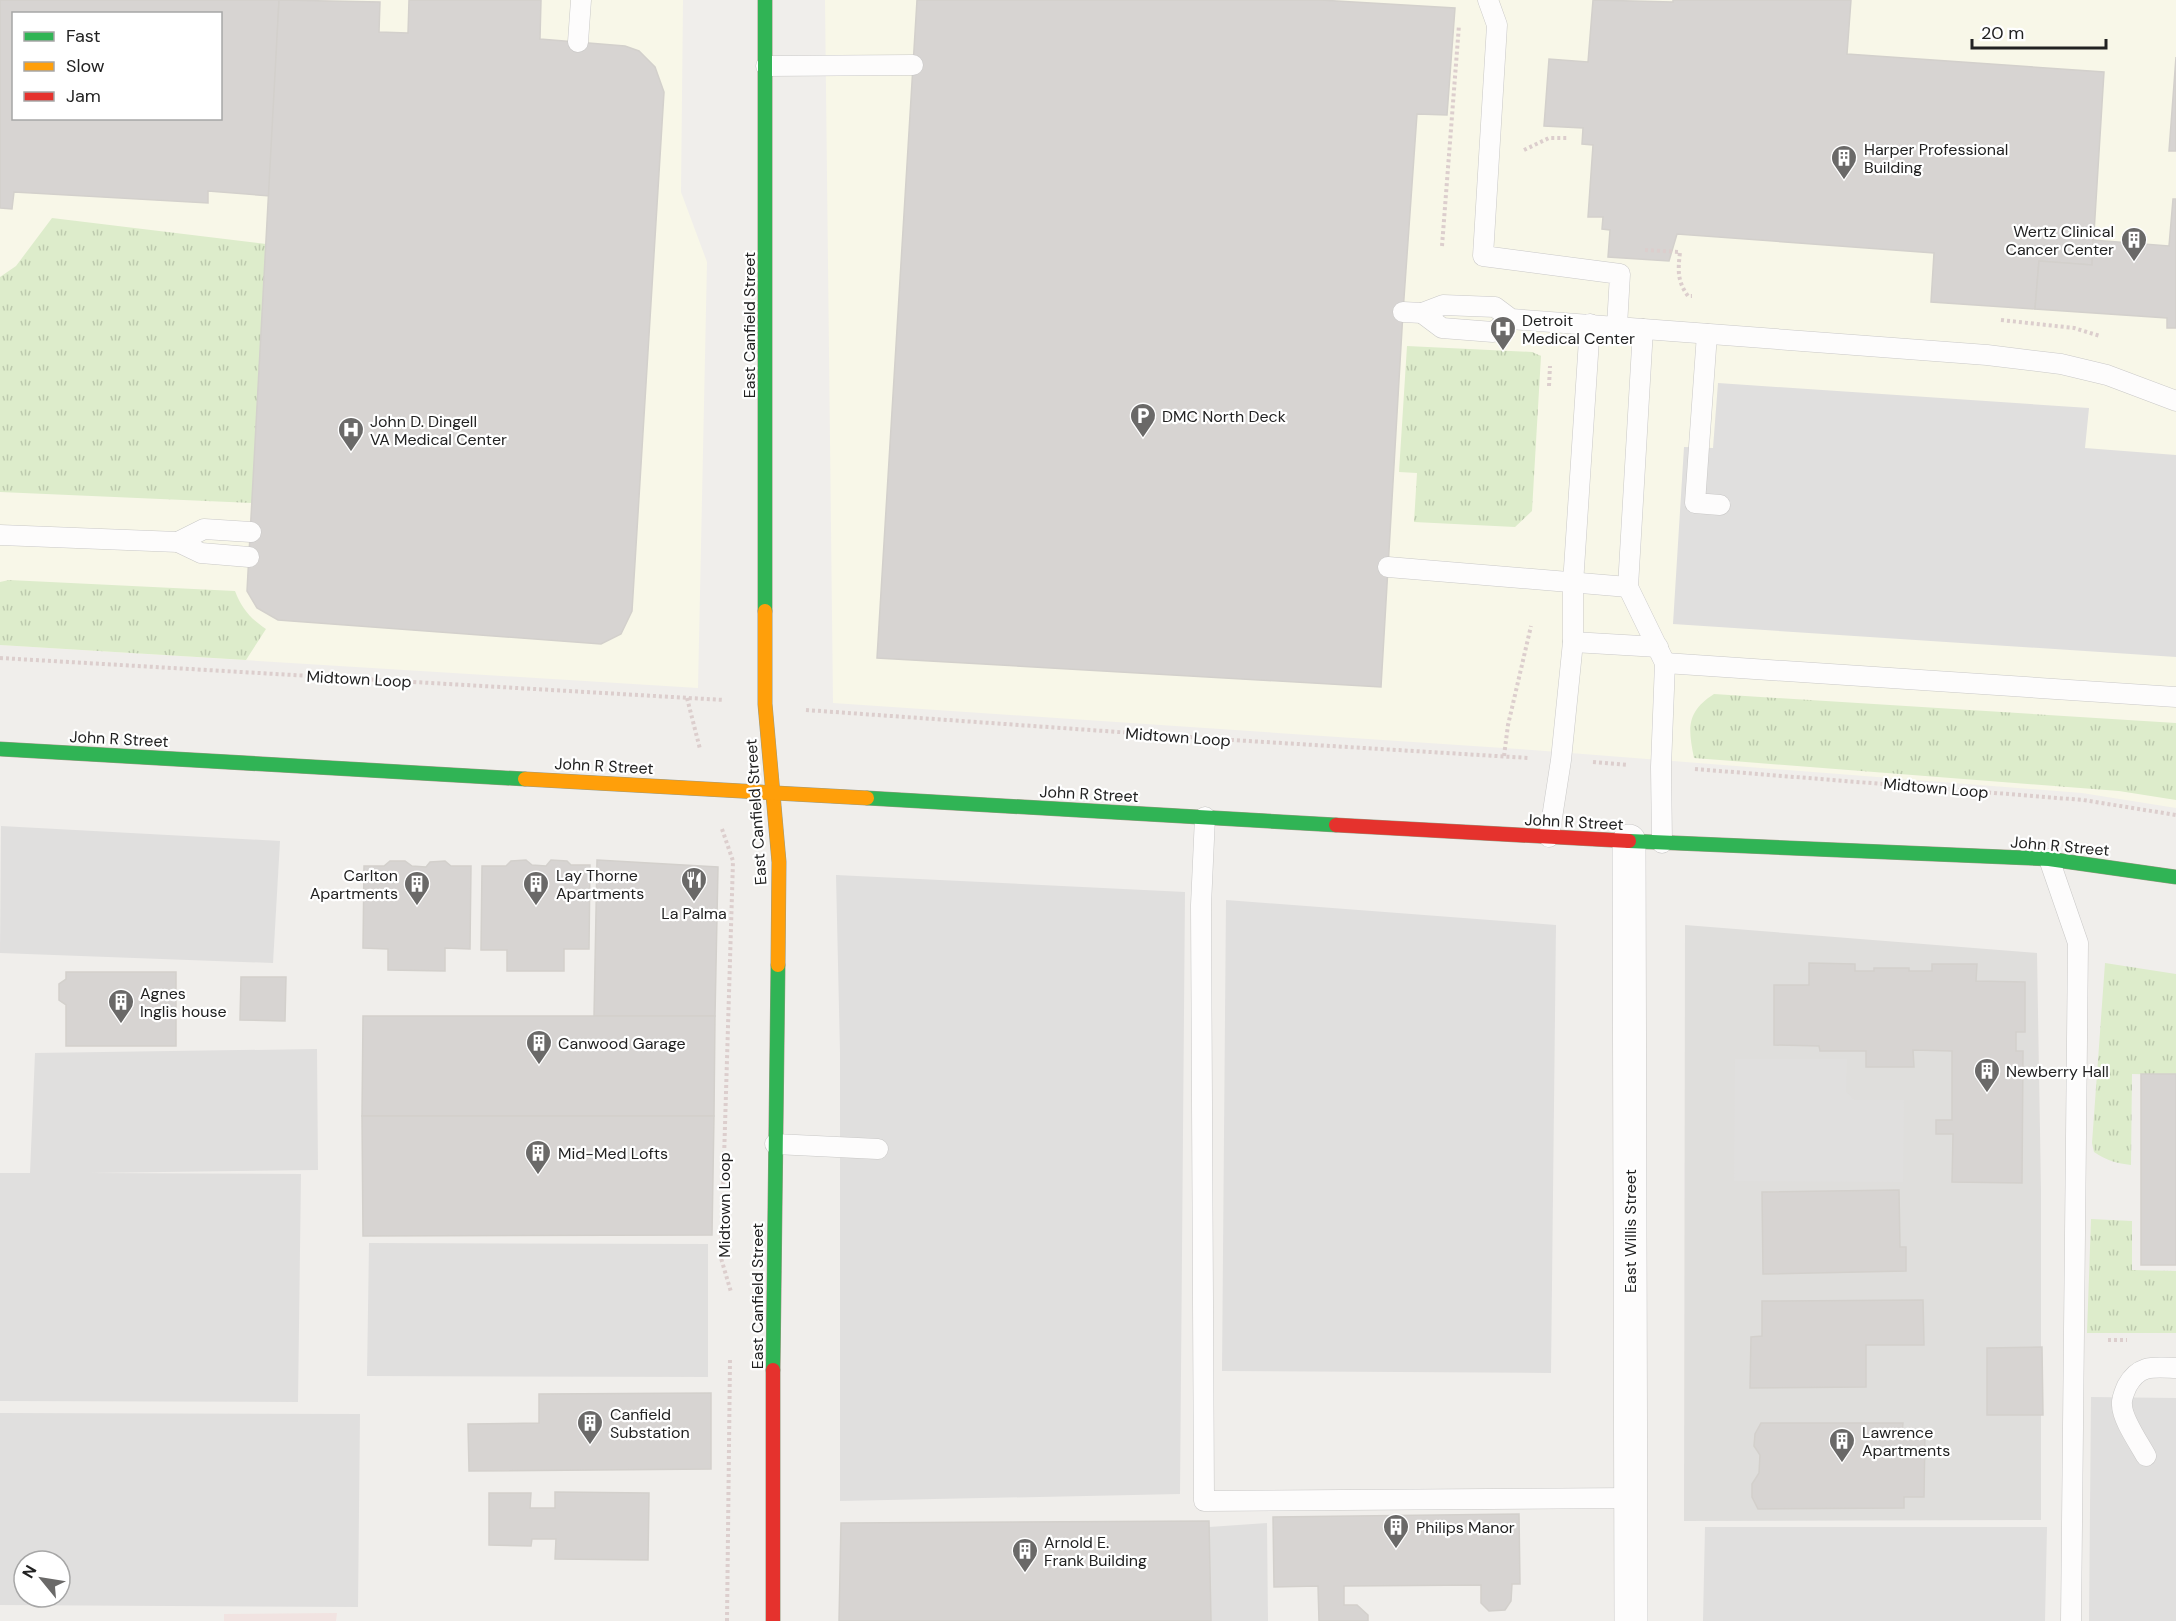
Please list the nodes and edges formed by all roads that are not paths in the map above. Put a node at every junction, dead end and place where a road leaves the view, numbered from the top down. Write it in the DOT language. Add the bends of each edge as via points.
graph roads {
  1 [pos="581,0"];
  2 [pos="765,0"];
  3 [pos="1488,0"];
  4 [pos="578,42"];
  5 [pos="913,65"];
  6 [pos="766,66"];
  7 [pos="1413,313"];
  8 [pos="1590,324"];
  9 [pos="1617,326"];
  10 [pos="1643,329"];
  11 [pos="1707,334"];
  12 [pos="2176,401"];
  13 [pos="1720,505"];
  14 [pos="250,532"];
  15 [pos="0,535"];
  16 [pos="178,542"];
  17 [pos="249,557"];
  18 [pos="1388,567"];
  19 [pos="1573,584"];
  20 [pos="1628,587"];
  21 [pos="1573,642"];
  22 [pos="1661,655"];
  23 [pos="2176,697"];
  24 [pos="0,749"];
  25 [pos="771,792"];
  26 [pos="1205,817"];
  27 [pos="1549,837"];
  28 [pos="1629,841"];
  29 [pos="1662,843"];
  30 [pos="2049,860"];
  31 [pos="2176,877"];
  32 [pos="775,1144"];
  33 [pos="879,1149"];
  34 [pos="2176,1368"];
  35 [pos="2146,1456"];
  36 [pos="1631,1498"];
  37 [pos="772,1621"];
  38 [pos="1631,1621"];
  39 [pos="2071,1621"];
  1 -- 4 [label="lane"];
  2 -- 6 [label="street, East Canfield Street"];
  3 -- 9 [label="lane" via="1497,25 1483,256 1620,274"];
  5 -- 6 [label="lane"];
  6 -- 25 [label="street, East Canfield Street" via="765,704"];
  7 -- 8 [label="lane" via="1443,304 1495,307 1511,319"];
  8 -- 9 [label="lane"];
  8 -- 19 [label="lane"];
  9 -- 10 [label="lane"];
  10 -- 11 [label="lane"];
  10 -- 20 [label="lane"];
  11 -- 12 [label="lane" via="2061,364 2107,375"];
  11 -- 13 [label="lane" via="1695,503"];
  14 -- 16 [label="lane" via="204,530"];
  15 -- 16 [label="lane"];
  16 -- 17 [label="lane" via="201,553"];
  18 -- 19 [label="lane"];
  19 -- 20 [label="lane"];
  19 -- 21 [label="lane"];
  20 -- 22 [label="lane"];
  21 -- 22 [label="lane"];
  21 -- 27 [label="lane" via="1562,760"];
  22 -- 23 [label="lane"];
  22 -- 29 [label="lane"];
  24 -- 25 [label="street, John R Street"];
  25 -- 26 [label="street, John R Street"];
  25 -- 32 [label="street, East Canfield Street" via="779,862"];
  26 -- 27 [label="street, John R Street"];
  26 -- 36 [label="lane" via="1201,905 1204,1501"];
  27 -- 28 [label="street, John R Street"];
  28 -- 29 [label="street, John R Street"];
  28 -- 36 [label="street, East Willis Street"];
  29 -- 30 [label="street, John R Street"];
  30 -- 31 [label="street, John R Street"];
  30 -- 39 [label="lane" via="2078,943"];
  32 -- 33 [label="lane"];
  32 -- 37 [label="street, East Canfield Street"];
  34 -- 35 [label="lane" via="2143,1369 2125,1389 2122,1405 2126,1419"];
  36 -- 38 [label="street, East Willis Street"];
}
